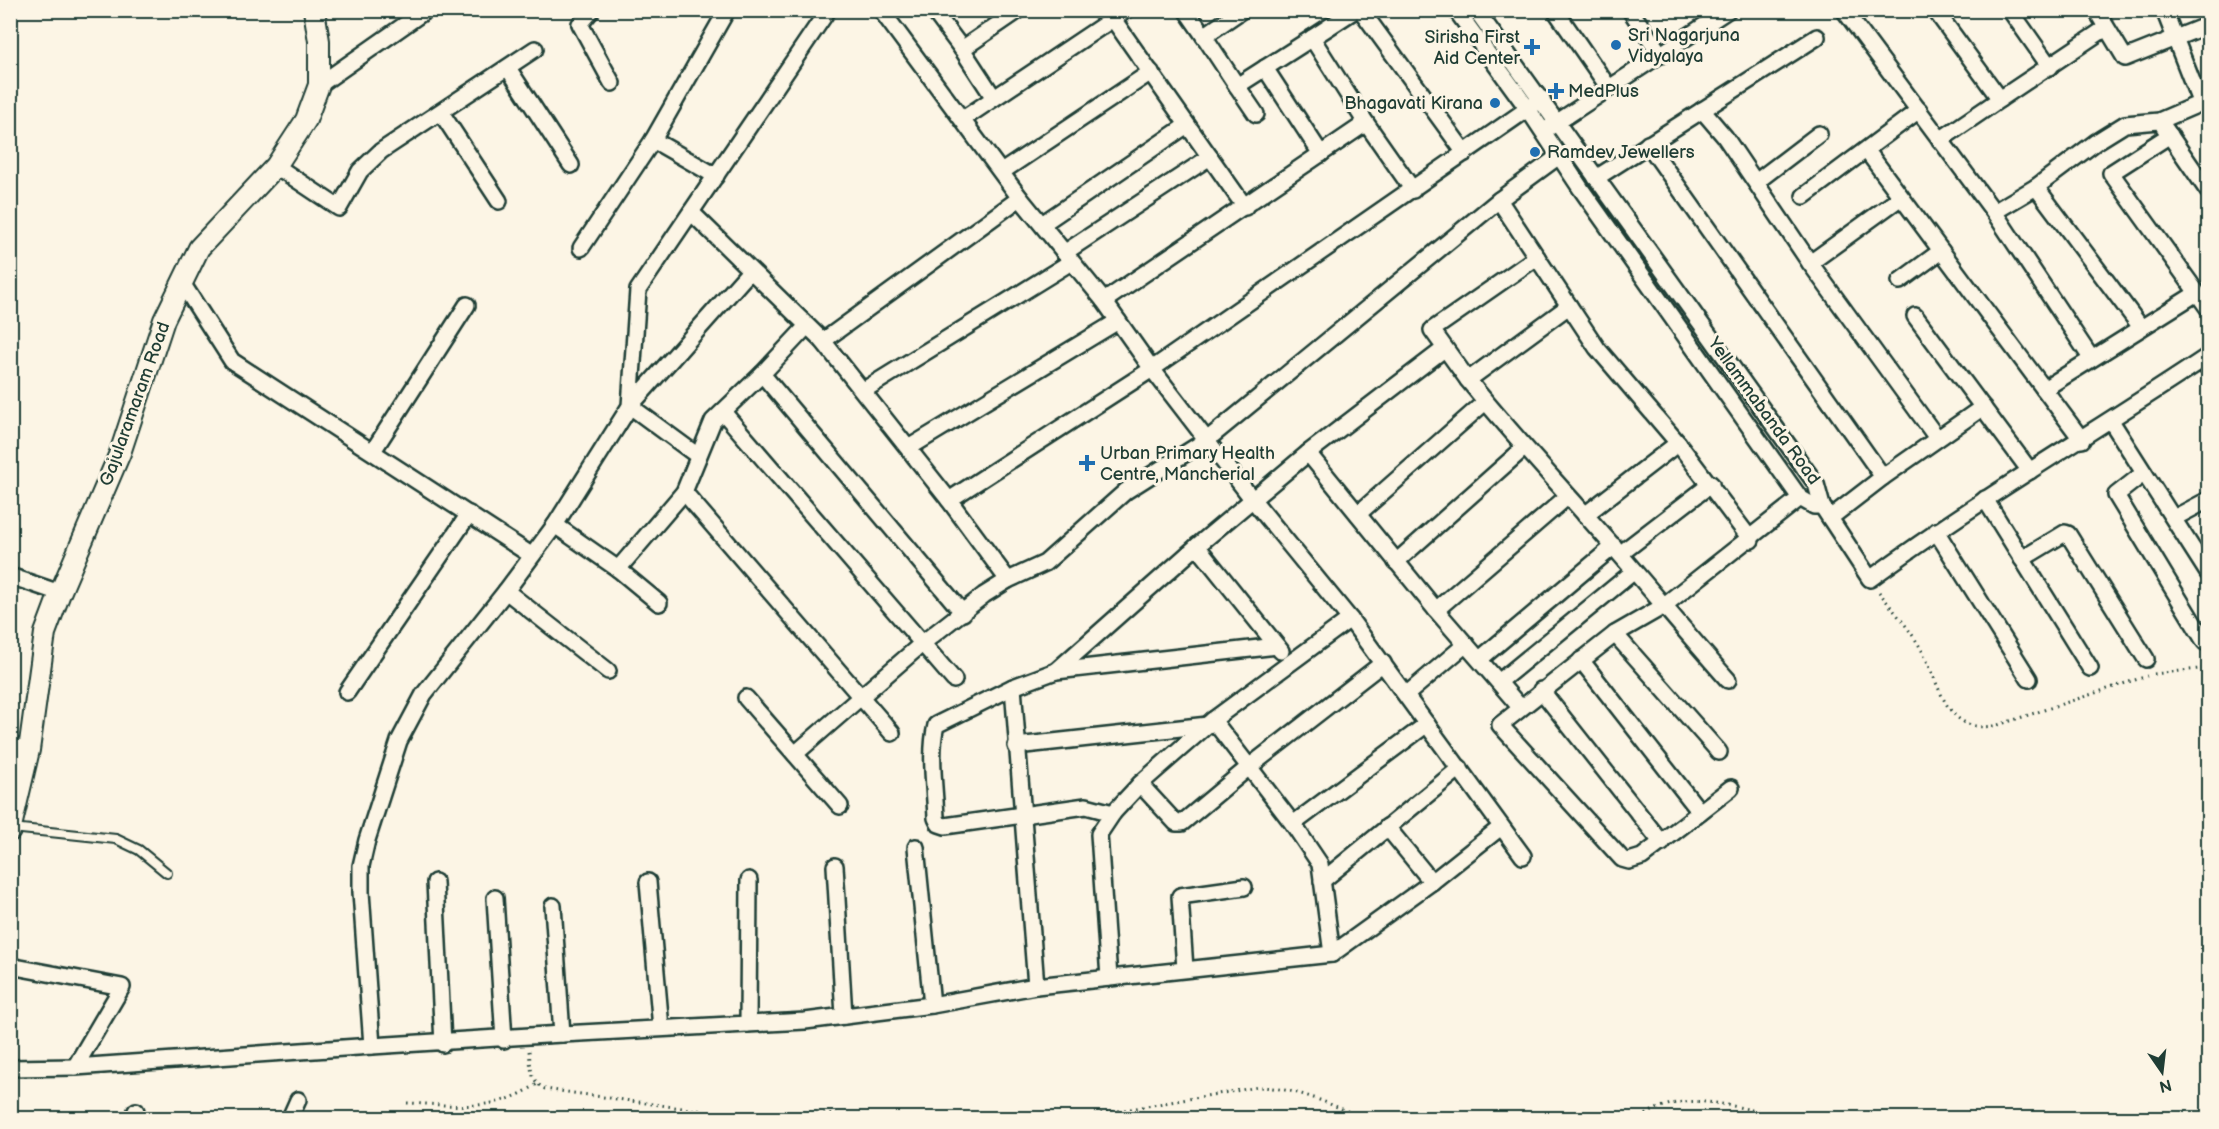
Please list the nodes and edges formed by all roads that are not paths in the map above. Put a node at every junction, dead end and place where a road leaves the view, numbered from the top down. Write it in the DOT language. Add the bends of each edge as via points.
graph roads {
  1 [pos="314,10"];
  2 [pos="426,10"];
  3 [pos="592,10"];
  4 [pos="727,10"];
  5 [pos="828,10"];
  6 [pos="881,10"];
  7 [pos="933,10"];
  8 [pos="1019,10"];
  9 [pos="1186,10"];
  10 [pos="1242,10"];
  11 [pos="1355,10"];
  12 [pos="1361,10"];
  13 [pos="1456,10"];
  14 [pos="1476,10"];
  15 [pos="1555,10"];
  16 [pos="1630,10"];
  17 [pos="1844,10"];
  18 [pos="1935,10"];
  19 [pos="2010,10"];
  20 [pos="2096,10"];
  21 [pos="2164,10"];
  22 [pos="1720,13"];
  23 [pos="1120,15"];
  24 [pos="2208,25"];
  25 [pos="2106,28"];
  26 [pos="1204,36"];
  27 [pos="2176,36"];
  28 [pos="1817,37"];
  29 [pos="1312,38"];
  30 [pos="536,49"];
  31 [pos="962,49"];
  32 [pos="1661,55"];
  33 [pos="2050,67"];
  34 [pos="508,68"];
  35 [pos="1265,68"];
  36 [pos="1151,72"];
  37 [pos="612,83"];
  38 [pos="319,86"];
  39 [pos="1237,86"];
  40 [pos="1609,88"];
  41 [pos="994,98"];
  42 [pos="1542,99"];
  43 [pos="2000,99"];
  44 [pos="2205,102"];
  45 [pos="1528,109"];
  46 [pos="1702,110"];
  47 [pos="1919,110"];
  48 [pos="442,114"];
  49 [pos="1256,114"];
  50 [pos="963,119"];
  51 [pos="2159,121"];
  52 [pos="1366,123"];
  53 [pos="1558,123"];
  54 [pos="1187,125"];
  55 [pos="1543,132"];
  56 [pos="1819,135"];
  57 [pos="2170,135"];
  58 [pos="653,140"];
  59 [pos="1940,140"];
  60 [pos="1648,144"];
  61 [pos="1867,151"];
  62 [pos="1465,153"];
  63 [pos="1321,154"];
  64 [pos="1559,156"];
  65 [pos="1210,157"];
  66 [pos="571,165"];
  67 [pos="276,166"];
  68 [pos="1002,171"];
  69 [pos="716,176"];
  70 [pos="1596,178"];
  71 [pos="1756,182"];
  72 [pos="2036,187"];
  73 [pos="1413,190"];
  74 [pos="2208,191"];
  75 [pos="1804,196"];
  76 [pos="1020,198"];
  77 [pos="1900,198"];
  78 [pos="499,201"];
  79 [pos="1499,201"];
  80 [pos="1245,207"];
  81 [pos="691,212"];
  82 [pos="1994,212"];
  83 [pos="1041,224"];
  84 [pos="581,248"];
  85 [pos="1941,250"];
  86 [pos="1067,257"];
  87 [pos="1537,257"];
  88 [pos="1810,263"];
  89 [pos="750,271"];
  90 [pos="1900,281"];
  91 [pos="182,283"];
  92 [pos="2197,293"];
  93 [pos="1104,301"];
  94 [pos="467,305"];
  95 [pos="1569,306"];
  96 [pos="2208,308"];
  97 [pos="1915,316"];
  98 [pos="1118,321"];
  99 [pos="807,326"];
  100 [pos="2140,326"];
  101 [pos="823,341"];
  102 [pos="1444,349"];
  103 [pos="2208,356"];
  104 [pos="2091,358"];
  105 [pos="1152,369"];
  106 [pos="762,374"];
  107 [pos="1468,380"];
  108 [pos="2044,389"];
  109 [pos="864,390"];
  110 [pos="1485,402"];
  111 [pos="630,406"];
  112 [pos="1983,407"];
  113 [pos="723,412"];
  114 [pos="2111,422"];
  115 [pos="1937,438"];
  116 [pos="1208,439"];
  117 [pos="2082,440"];
  118 [pos="1678,443"];
  119 [pos="910,447"];
  120 [pos="1524,448"];
  121 [pos="373,451"];
  122 [pos="1308,453"];
  123 [pos="698,456"];
  124 [pos="2030,471"];
  125 [pos="2144,473"];
  126 [pos="1884,477"];
  127 [pos="1710,484"];
  128 [pos="684,492"];
  129 [pos="1568,496"];
  130 [pos="1800,498"];
  131 [pos="949,500"];
  132 [pos="1253,500"];
  133 [pos="1985,500"];
  134 [pos="2208,500"];
  135 [pos="1826,512"];
  136 [pos="469,514"];
  137 [pos="1358,514"];
  138 [pos="1585,515"];
  139 [pos="2174,518"];
  140 [pos="555,525"];
  141 [pos="1936,531"];
  142 [pos="1751,540"];
  143 [pos="1197,546"];
  144 [pos="1617,550"];
  145 [pos="531,555"];
  146 [pos="2022,558"];
  147 [pos="1396,562"];
  148 [pos="618,569"];
  149 [pos="1633,572"];
  150 [pos="2208,573"];
  151 [pos="10,576"];
  152 [pos="1008,580"];
  153 [pos="506,591"];
  154 [pos="60,593"];
  155 [pos="659,603"];
  156 [pos="1662,607"];
  157 [pos="1436,610"];
  158 [pos="963,613"];
  159 [pos="1350,619"];
  160 [pos="1615,634"];
  161 [pos="924,642"];
  162 [pos="2205,642"];
  163 [pos="1466,644"];
  164 [pos="1277,646"];
  165 [pos="1480,658"];
  166 [pos="2146,659"];
  167 [pos="1581,660"];
  168 [pos="1291,663"];
  169 [pos="1383,663"];
  170 [pos="2090,668"];
  171 [pos="608,671"];
  172 [pos="1056,671"];
  173 [pos="2029,679"];
  174 [pos="954,680"];
  175 [pos="1728,680"];
  176 [pos="1500,681"];
  177 [pos="1013,687"];
  178 [pos="1541,690"];
  179 [pos="347,692"];
  180 [pos="1406,695"];
  181 [pos="861,696"];
  182 [pos="746,698"];
  183 [pos="1520,707"];
  184 [pos="1210,723"];
  185 [pos="1426,724"];
  186 [pos="892,733"];
  187 [pos="1016,746"];
  188 [pos="20,747"];
  189 [pos="1719,752"];
  190 [pos="795,754"];
  191 [pos="1249,767"];
  192 [pos="1460,768"];
  193 [pos="1140,784"];
  194 [pos="1731,788"];
  195 [pos="840,806"];
  196 [pos="1700,812"];
  197 [pos="1113,813"];
  198 [pos="1022,816"];
  199 [pos="1293,824"];
  200 [pos="1387,826"];
  201 [pos="1501,827"];
  202 [pos="11,829"];
  203 [pos="1662,843"];
  204 [pos="916,847"];
  205 [pos="1523,856"];
  206 [pos="835,866"];
  207 [pos="167,873"];
  208 [pos="749,880"];
  209 [pos="1322,881"];
  210 [pos="435,882"];
  211 [pos="648,882"];
  212 [pos="1432,882"];
  213 [pos="1244,887"];
  214 [pos="495,898"];
  215 [pos="554,906"];
  216 [pos="1332,954"];
  217 [pos="10,966"];
  218 [pos="1185,969"];
  219 [pos="1109,978"];
  220 [pos="1036,987"];
  221 [pos="932,1005"];
  222 [pos="844,1016"];
  223 [pos="748,1024"];
  224 [pos="661,1028"];
  225 [pos="562,1034"];
  226 [pos="504,1040"];
  227 [pos="443,1044"];
  228 [pos="372,1046"];
  229 [pos="75,1067"];
  230 [pos="10,1068"];
  231 [pos="298,1100"];
  232 [pos="290,1119"];
  1 -- 38 [label="main road, Gajularamaram Road"];
  2 -- 38 [label="street"];
  3 -- 37 [label="street" via="580,24 582,32"];
  4 -- 58 [label="street"];
  5 -- 69 [label="street"];
  6 -- 50 [label="street"];
  7 -- 31 [label="street"];
  8 -- 31 [label="street"];
  9 -- 26 [label="street"];
  10 -- 26 [label="street"];
  11 -- 29 [label="street"];
  12 -- 62 [label="street"];
  13 -- 45 [label="street, Yellammabanda Road"];
  14 -- 42 [label="street, Yellammabanda Road"];
  15 -- 40 [label="street"];
  16 -- 32 [label="street"];
  17 -- 47 [label="street"];
  18 -- 43 [label="street"];
  19 -- 33 [label="street"];
  20 -- 25 [label="street"];
  21 -- 27 [label="street"];
  22 -- 32 [label="street"];
  23 -- 36 [label="street"];
  23 -- 41 [label="street"];
  24 -- 27 [label="street"];
  25 -- 27 [label="street" via="2125,58"];
  25 -- 33 [label="street"];
  26 -- 39 [label="street"];
  27 -- 44 [label="street"];
  28 -- 46 [label="street"];
  29 -- 35 [label="street"];
  29 -- 52 [label="street"];
  30 -- 34 [label="street"];
  31 -- 41 [label="street"];
  32 -- 40 [label="street"];
  33 -- 43 [label="street"];
  34 -- 48 [label="street"];
  34 -- 66 [label="street"];
  35 -- 39 [label="street"];
  35 -- 63 [label="street"];
  36 -- 54 [label="street"];
  36 -- 68 [label="street"];
  38 -- 67 [label="main road, Gajularamaram Road" via="306,120"];
  39 -- 49 [label="street"];
  40 -- 53 [label="street"];
  41 -- 50 [label="street"];
  42 -- 45 [label="street"];
  42 -- 53 [label="street, Yellammabanda Road"];
  43 -- 59 [label="street"];
  44 -- 51 [label="street"];
  45 -- 55 [label="street, Yellammabanda Road"];
  45 -- 62 [label="street"];
  46 -- 60 [label="street"];
  46 -- 71 [label="street"];
  47 -- 59 [label="street"];
  47 -- 61 [label="street"];
  48 -- 67 [label="street" via="381,151 360,171 339,208"];
  48 -- 78 [label="street"];
  50 -- 68 [label="street"];
  51 -- 57 [label="street"];
  51 -- 72 [label="street" via="2125,124"];
  52 -- 63 [label="street"];
  52 -- 73 [label="street"];
  53 -- 55 [label="street"];
  53 -- 70 [label="street, Yellammabanda Road"];
  54 -- 65 [label="street"];
  54 -- 83 [label="street"];
  55 -- 64 [label="street, Yellammabanda Road"];
  56 -- 71 [label="street"];
  57 -- 74 [label="street"];
  57 -- 92 [label="street" via="2111,173"];
  58 -- 69 [label="street"];
  58 -- 84 [label="street"];
  59 -- 82 [label="street"];
  60 -- 70 [label="street"];
  60 -- 126 [label="street"];
  61 -- 75 [label="street"];
  61 -- 77 [label="street"];
  62 -- 73 [label="street"];
  63 -- 80 [label="street"];
  64 -- 79 [label="street"];
  64 -- 130 [label="street, Yellammabanda Road"];
  65 -- 80 [label="street"];
  65 -- 86 [label="street"];
  67 -- 91 [label="main road, Gajularamaram Road" via="199,249"];
  68 -- 76 [label="street"];
  69 -- 81 [label="street"];
  70 -- 135 [label="street, Yellammabanda Road" via="1816,484"];
  71 -- 88 [label="street"];
  72 -- 82 [label="street"];
  72 -- 100 [label="street"];
  73 -- 105 [label="street"];
  76 -- 83 [label="street"];
  76 -- 101 [label="street"];
  77 -- 85 [label="street"];
  77 -- 88 [label="street"];
  79 -- 87 [label="street"];
  79 -- 116 [label="street"];
  80 -- 93 [label="street"];
  81 -- 89 [label="street"];
  81 -- 111 [label="street" via="638,290"];
  82 -- 104 [label="street"];
  83 -- 86 [label="street"];
  85 -- 90 [label="street"];
  85 -- 108 [label="street"];
  86 -- 93 [label="street"];
  86 -- 109 [label="street"];
  87 -- 95 [label="street"];
  87 -- 102 [label="street" via="1432,330"];
  88 -- 115 [label="street"];
  89 -- 99 [label="street"];
  89 -- 111 [label="street"];
  91 -- 121 [label="street" via="232,361"];
  91 -- 154 [label="main road, Gajularamaram Road" via="157,339 120,453"];
  92 -- 96 [label="street"];
  92 -- 100 [label="street"];
  93 -- 98 [label="street"];
  94 -- 121 [label="street"];
  95 -- 107 [label="street"];
  95 -- 118 [label="street" via="1597,348"];
  97 -- 112 [label="street"];
  98 -- 105 [label="street"];
  98 -- 119 [label="street"];
  99 -- 101 [label="street"];
  99 -- 106 [label="street"];
  100 -- 104 [label="street"];
  101 -- 109 [label="street"];
  102 -- 107 [label="street"];
  102 -- 122 [label="street"];
  103 -- 114 [label="street"];
  104 -- 108 [label="street"];
  105 -- 116 [label="street"];
  105 -- 131 [label="street"];
  106 -- 113 [label="street"];
  106 -- 158 [label="street"];
  107 -- 110 [label="street"];
  108 -- 117 [label="street"];
  109 -- 119 [label="street"];
  110 -- 120 [label="street"];
  110 -- 137 [label="street"];
  111 -- 123 [label="street"];
  111 -- 140 [label="street"];
  112 -- 115 [label="street"];
  112 -- 124 [label="street"];
  113 -- 123 [label="street" via="713,421"];
  113 -- 161 [label="street"];
  114 -- 117 [label="street"];
  114 -- 125 [label="street"];
  115 -- 126 [label="street"];
  116 -- 132 [label="street"];
  116 -- 152 [label="street" via="1126,491 1045,563"];
  117 -- 124 [label="street"];
  118 -- 127 [label="street"];
  118 -- 138 [label="street"];
  119 -- 131 [label="street"];
  120 -- 129 [label="street"];
  120 -- 147 [label="street"];
  121 -- 136 [label="street"];
  122 -- 132 [label="street"];
  122 -- 137 [label="street"];
  123 -- 128 [label="street"];
  124 -- 133 [label="street"];
  125 -- 139 [label="street"];
  125 -- 162 [label="street" via="2116,495"];
  126 -- 135 [label="street"];
  127 -- 142 [label="street"];
  127 -- 144 [label="street"];
  128 -- 148 [label="street"];
  128 -- 181 [label="street"];
  129 -- 138 [label="street"];
  129 -- 157 [label="street"];
  130 -- 135 [label="street, Yellammabanda Road"];
  130 -- 142 [label="street"];
  131 -- 152 [label="street"];
  132 -- 143 [label="street"];
  132 -- 159 [label="street"];
  133 -- 141 [label="street"];
  133 -- 146 [label="street"];
  134 -- 139 [label="street"];
  135 -- 141 [label="street" via="1870,579"];
  136 -- 145 [label="street"];
  136 -- 179 [label="street"];
  137 -- 147 [label="street"];
  138 -- 144 [label="street"];
  139 -- 150 [label="street"];
  140 -- 145 [label="street"];
  140 -- 148 [label="street"];
  141 -- 173 [label="street"];
  142 -- 156 [label="street"];
  143 -- 164 [label="street"];
  143 -- 172 [label="street"];
  144 -- 149 [label="street"];
  144 -- 165 [label="street"];
  145 -- 153 [label="street"];
  146 -- 166 [label="street" via="2068,534"];
  146 -- 170 [label="street"];
  147 -- 157 [label="street"];
  148 -- 155 [label="street"];
  149 -- 156 [label="street"];
  149 -- 176 [label="street"];
  151 -- 154 [label="street"];
  152 -- 158 [label="street"];
  153 -- 171 [label="street"];
  153 -- 228 [label="street" via="424,694 399,741 367,840 361,892"];
  154 -- 188 [label="main road, Gajularamaram Road" via="45,633"];
  156 -- 160 [label="street"];
  156 -- 175 [label="street"];
  157 -- 163 [label="street"];
  158 -- 161 [label="street"];
  159 -- 168 [label="street"];
  159 -- 169 [label="street"];
  160 -- 167 [label="street"];
  160 -- 189 [label="street"];
  161 -- 174 [label="street"];
  161 -- 181 [label="street"];
  163 -- 165 [label="street"];
  163 -- 180 [label="street"];
  164 -- 168 [label="street"];
  164 -- 172 [label="street"];
  165 -- 176 [label="street"];
  167 -- 178 [label="street"];
  167 -- 196 [label="street"];
  168 -- 184 [label="street"];
  169 -- 180 [label="street"];
  169 -- 191 [label="street"];
  172 -- 177 [label="street"];
  176 -- 183 [label="street"];
  177 -- 187 [label="street"];
  177 -- 198 [label="street" via="936,725 936,818 945,826"];
  178 -- 183 [label="street"];
  178 -- 203 [label="street"];
  180 -- 185 [label="street"];
  181 -- 186 [label="street"];
  181 -- 190 [label="street"];
  182 -- 190 [label="street"];
  183 -- 203 [label="street" via="1500,725 1622,859 1642,857"];
  184 -- 187 [label="street"];
  184 -- 191 [label="street"];
  184 -- 193 [label="street"];
  185 -- 192 [label="street"];
  185 -- 199 [label="street"];
  187 -- 198 [label="street"];
  188 -- 202 [label="main road, Gajularamaram Road"];
  190 -- 195 [label="street"];
  191 -- 193 [label="street" via="1182,823 1171,820"];
  191 -- 199 [label="street"];
  192 -- 200 [label="street"];
  192 -- 201 [label="street"];
  193 -- 197 [label="street"];
  194 -- 196 [label="street"];
  196 -- 203 [label="street"];
  197 -- 198 [label="street" via="1086,806"];
  197 -- 219 [label="street" via="1099,834"];
  198 -- 220 [label="street"];
  199 -- 209 [label="street" via="1320,864"];
  200 -- 209 [label="street"];
  200 -- 212 [label="street"];
  201 -- 205 [label="street"];
  201 -- 212 [label="street"];
  202 -- 207 [label="lane" via="116,839 139,850"];
  204 -- 221 [label="street"];
  206 -- 222 [label="street"];
  208 -- 223 [label="street"];
  209 -- 216 [label="street"];
  210 -- 227 [label="street"];
  211 -- 224 [label="street"];
  212 -- 216 [label="street"];
  213 -- 218 [label="street" via="1179,896"];
  214 -- 226 [label="street"];
  215 -- 225 [label="street"];
  216 -- 218 [label="street"];
  217 -- 229 [label="street" via="122,987"];
  218 -- 219 [label="street"];
  219 -- 220 [label="street"];
  220 -- 221 [label="street"];
  221 -- 222 [label="street"];
  222 -- 223 [label="street"];
  223 -- 224 [label="street"];
  224 -- 225 [label="street"];
  225 -- 226 [label="street"];
  226 -- 227 [label="street"];
  227 -- 228 [label="street"];
  228 -- 229 [label="street"];
  229 -- 230 [label="street"];
  231 -- 232 [label="street"];
}
